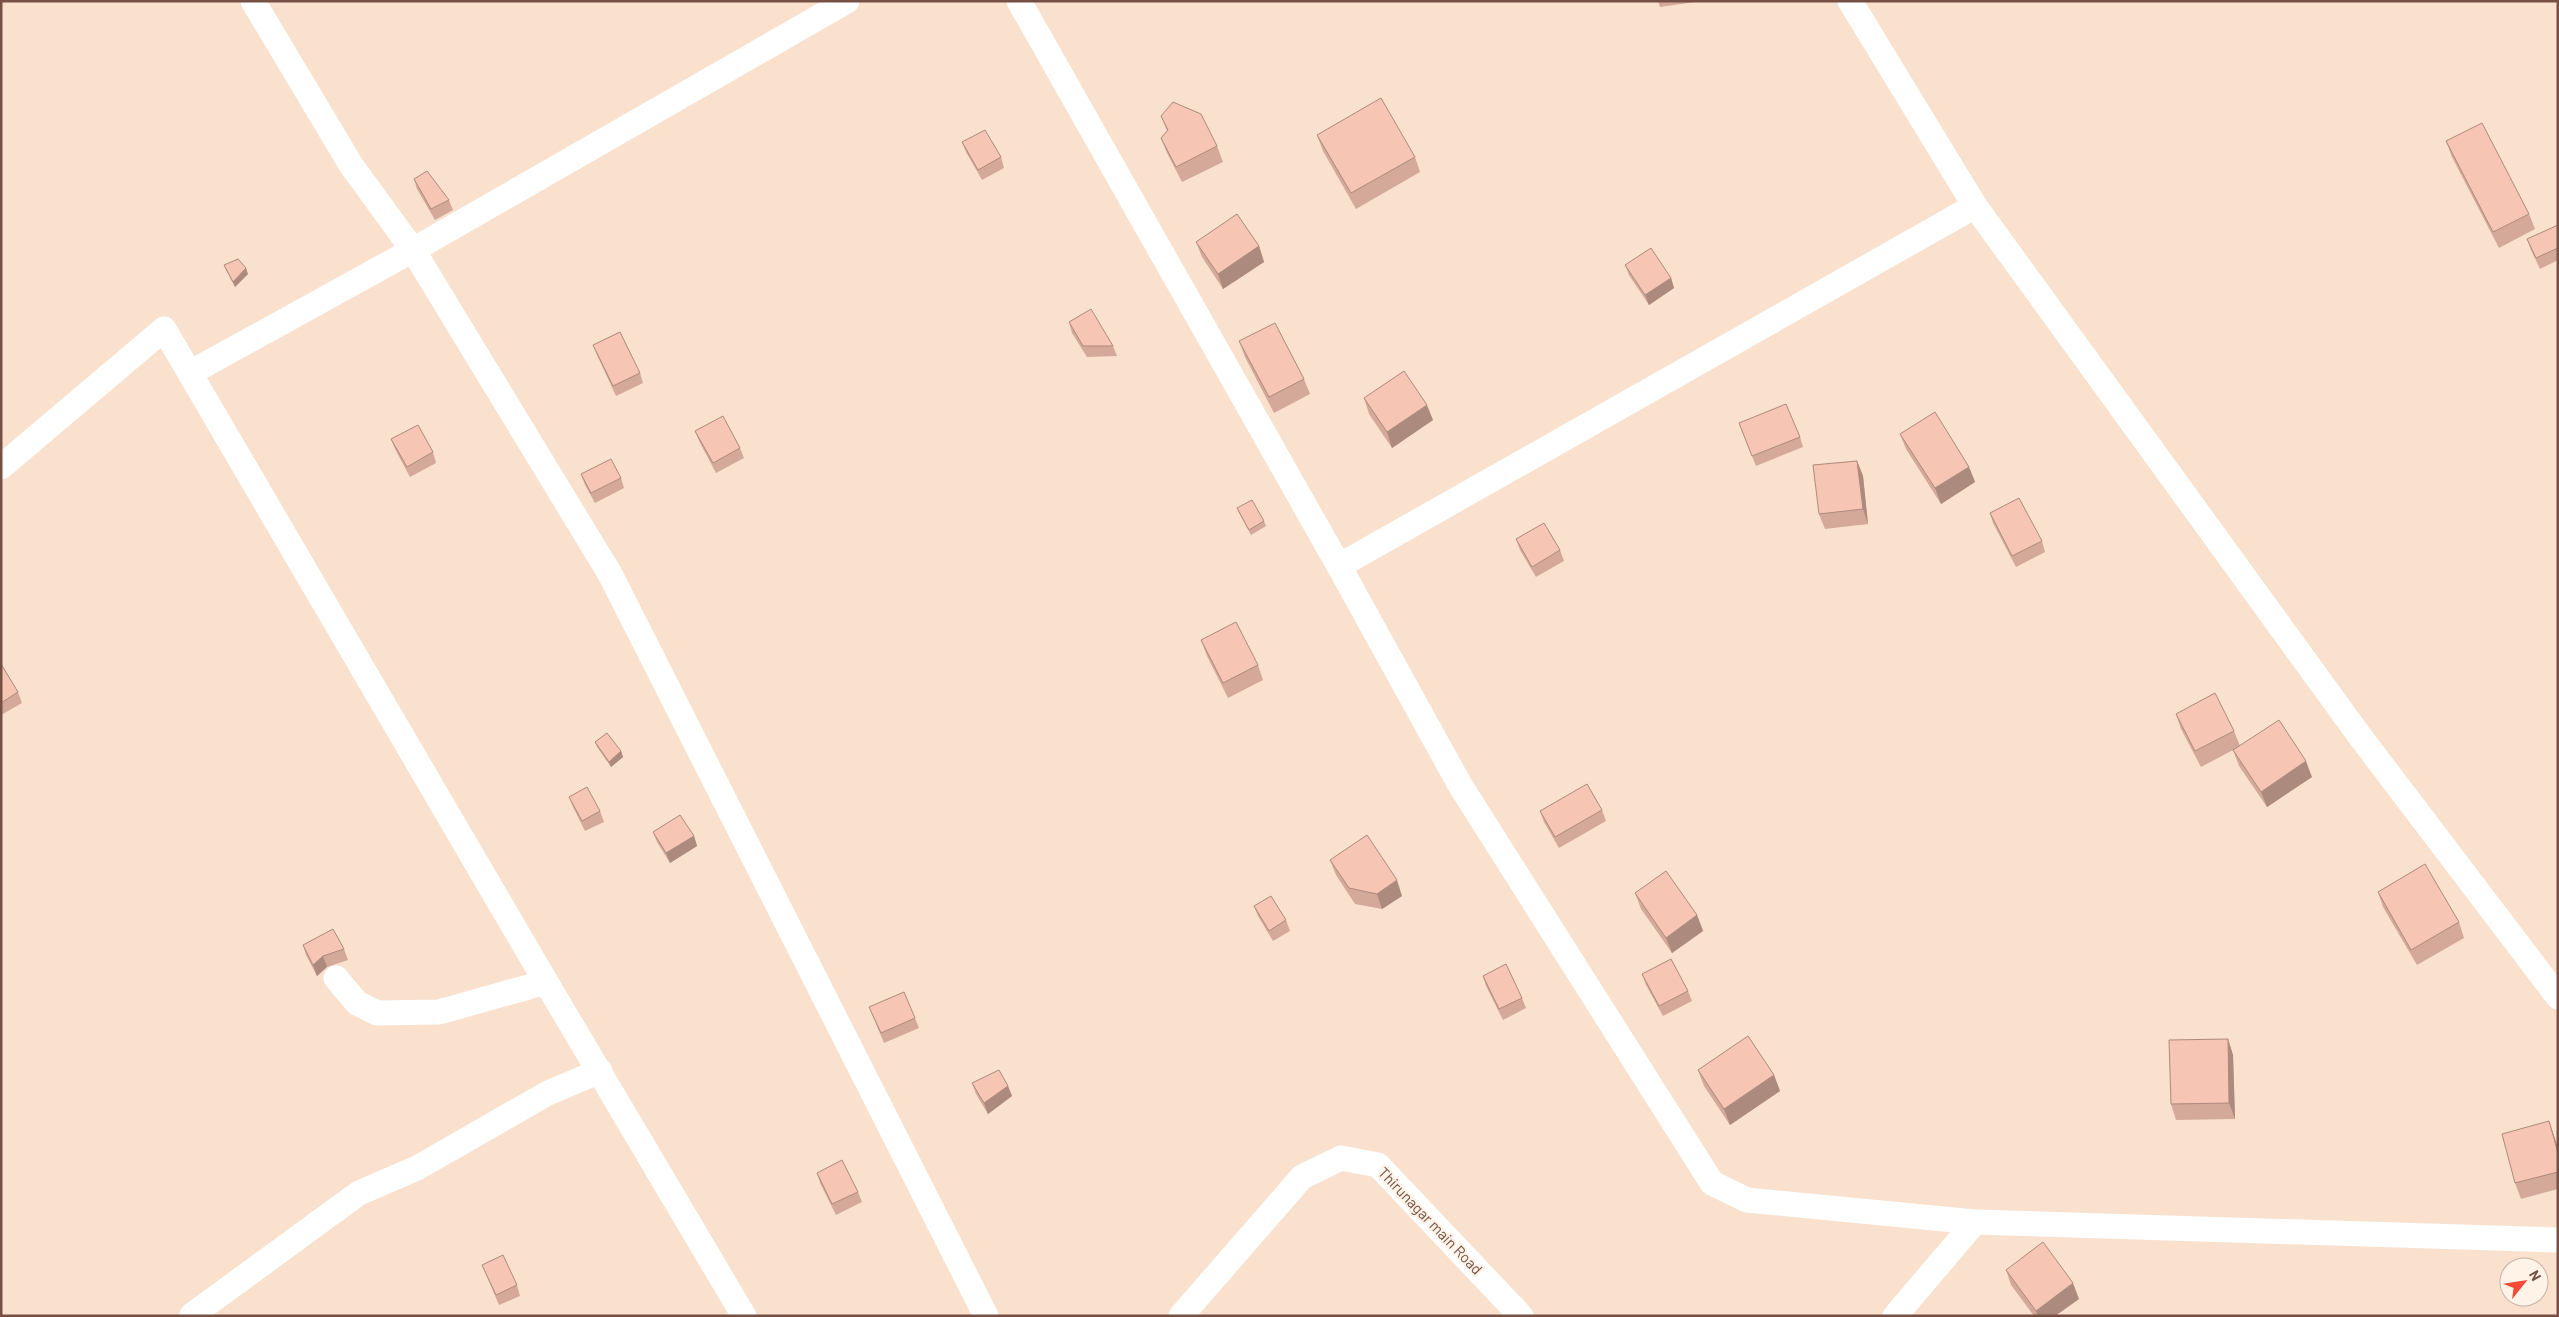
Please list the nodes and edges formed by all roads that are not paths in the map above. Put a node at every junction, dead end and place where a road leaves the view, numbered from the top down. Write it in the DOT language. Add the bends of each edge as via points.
graph roads {
  1 [pos="253,1"];
  2 [pos="847,1"];
  3 [pos="1019,1"];
  4 [pos="1850,1"];
  5 [pos="1975,206"];
  6 [pos="413,250"];
  7 [pos="190,373"];
  8 [pos="1,467"];
  9 [pos="1339,566"];
  10 [pos="336,978"];
  11 [pos="546,982"];
  12 [pos="2558,997"];
  13 [pos="600,1071"];
  14 [pos="1975,1222"];
  15 [pos="2558,1240"];
  16 [pos="192,1315"];
  17 [pos="744,1316"];
  18 [pos="986,1316"];
  19 [pos="1181,1316"];
  20 [pos="1521,1316"];
  21 [pos="1895,1316"];
  1 -- 6 [label="street" via="351,165"];
  2 -- 6 [label="street"];
  3 -- 9 [label="street"];
  4 -- 5 [label="street"];
  5 -- 9 [label="street"];
  5 -- 12 [label="street" via="2359,735"];
  6 -- 7 [label="street"];
  6 -- 18 [label="street" via="610,574"];
  7 -- 8 [label="street" via="164,329"];
  7 -- 11 [label="street"];
  9 -- 14 [label="street" via="1460,785 1712,1183 1746,1200"];
  10 -- 11 [label="street" via="357,1003 377,1014 438,1012"];
  11 -- 13 [label="street"];
  13 -- 16 [label="street" via="548,1093 417,1168 359,1193"];
  13 -- 17 [label="street"];
  14 -- 15 [label="street"];
  14 -- 21 [label="street"];
  19 -- 20 [label="street, Thirunagar main Road" via="1302,1177 1341,1158 1378,1164"];
}
